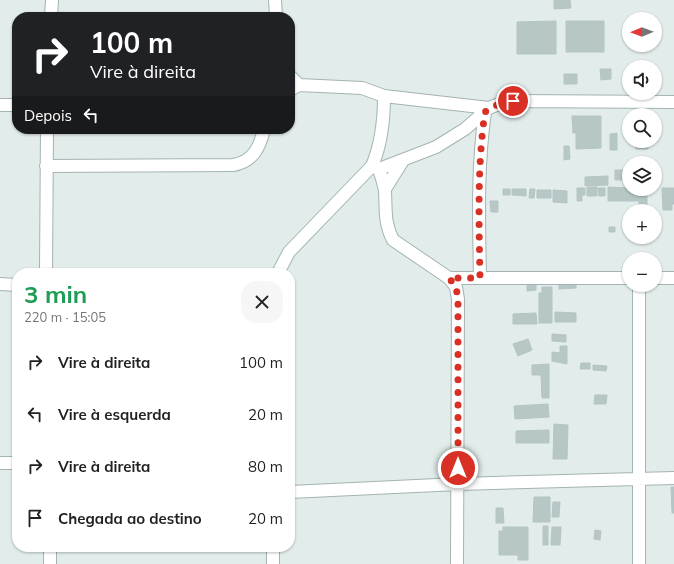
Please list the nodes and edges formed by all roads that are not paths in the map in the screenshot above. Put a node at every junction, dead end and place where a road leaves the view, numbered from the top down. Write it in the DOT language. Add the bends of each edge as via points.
graph roads {
  1 [pos="52,0"];
  2 [pos="275,0"];
  3 [pos="51,12"];
  4 [pos="276,12"];
  5 [pos="295,84"];
  6 [pos="384,96"];
  7 [pos="674,102"];
  8 [pos="0,105"];
  9 [pos="12,105"];
  10 [pos="487,110"];
  11 [pos="47,134"];
  12 [pos="262,134"];
  13 [pos="402,162"];
  14 [pos="46,166"];
  15 [pos="376,168"];
  16 [pos="385,189"];
  17 [pos="46,268"];
  18 [pos="281,268"];
  19 [pos="449,278"];
  20 [pos="480,278"];
  21 [pos="622,278"];
  22 [pos="662,278"];
  23 [pos="674,278"];
  24 [pos="0,284"];
  25 [pos="12,285"];
  26 [pos="639,292"];
  27 [pos="0,463"];
  28 [pos="12,463"];
  29 [pos="674,478"];
  30 [pos="640,479"];
  31 [pos="458,484"];
  32 [pos="295,492"];
  33 [pos="50,552"];
  34 [pos="273,552"];
  35 [pos="50,564"];
  36 [pos="273,564"];
  37 [pos="457,564"];
  38 [pos="639,564"];
  1 -- 3 [label="street"];
  2 -- 4 [label="street"];
  5 -- 6 [label="street" via="362,88"];
  6 -- 10 [label="street"];
  6 -- 15 [label="street"];
  7 -- 10 [label="street" via="513,101"];
  8 -- 9 [label="street"];
  10 -- 13 [label="street" via="446,142"];
  10 -- 20 [label="street" via="481,141"];
  11 -- 14 [label="street"];
  12 -- 14 [label="street" via="253,156 245,163 233,165"];
  13 -- 15 [label="street"];
  13 -- 16 [label="street"];
  14 -- 17 [label="street"];
  15 -- 16 [label="street"];
  15 -- 18 [label="street" via="289,252"];
  16 -- 19 [label="street" via="385,215 388,231 393,240"];
  19 -- 20 [label="street"];
  19 -- 31 [label="street" via="456,287 458,299"];
  20 -- 21 [label="street"];
  22 -- 23 [label="street"];
  24 -- 25 [label="street"];
  26 -- 30 [label="street"];
  27 -- 28 [label="street"];
  29 -- 30 [label="street"];
  30 -- 31 [label="street"];
  30 -- 38 [label="street"];
  31 -- 32 [label="street"];
  31 -- 37 [label="street"];
  33 -- 35 [label="street"];
  34 -- 36 [label="street"];
}
